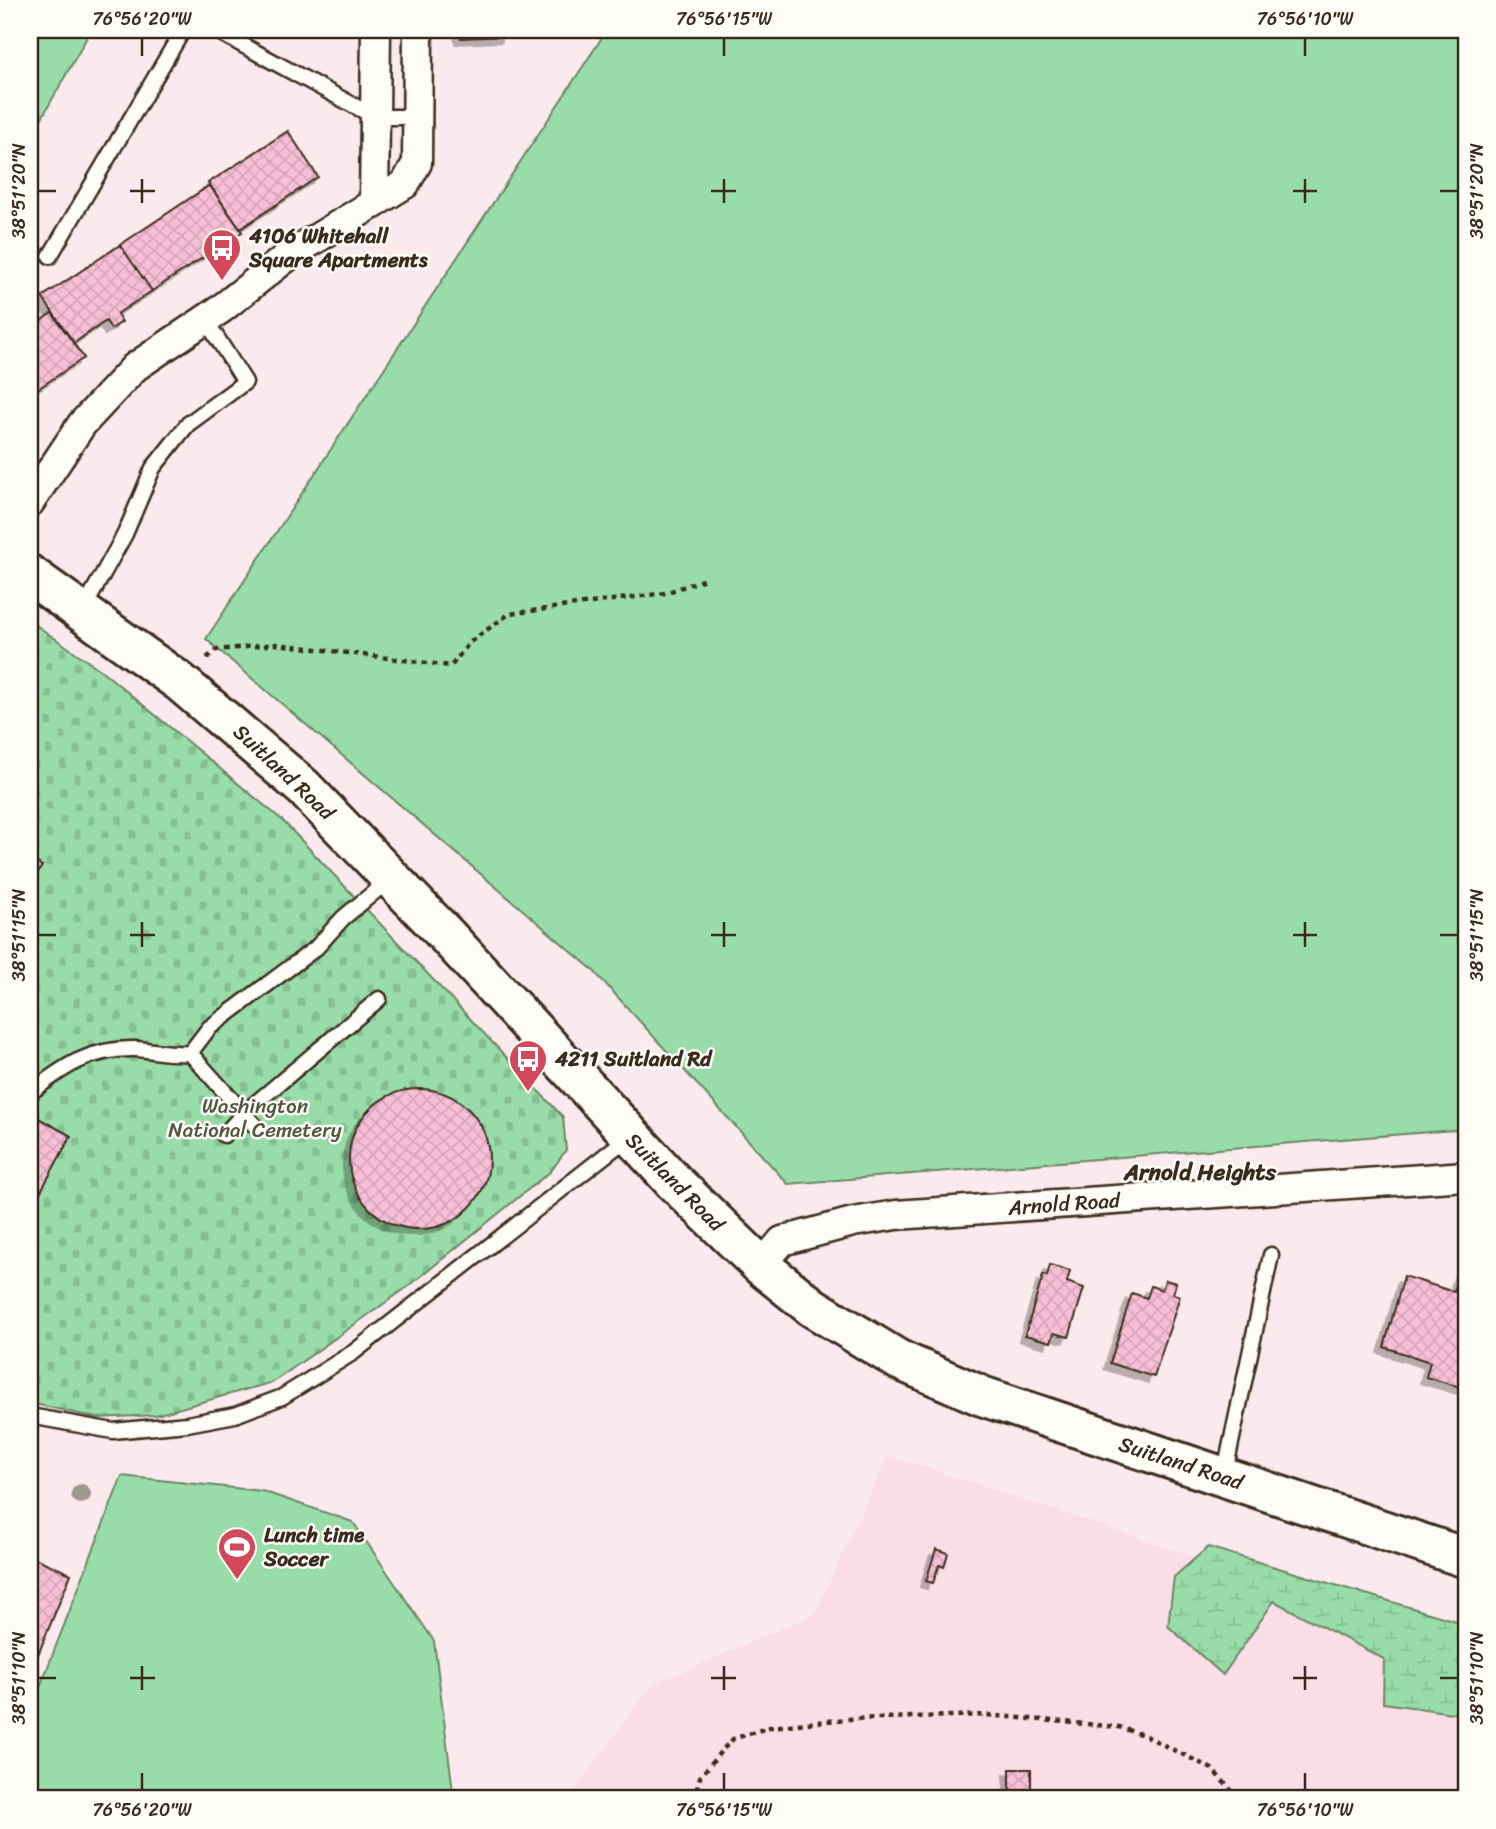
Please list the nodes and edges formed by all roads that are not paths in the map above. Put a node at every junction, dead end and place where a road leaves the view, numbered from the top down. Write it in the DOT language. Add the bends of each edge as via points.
graph roads {
  1 [pos="183,30"];
  2 [pos="215,30"];
  3 [pos="376,30"];
  4 [pos="418,30"];
  5 [pos="374,117"];
  6 [pos="417,117"];
  7 [pos="374,204"];
  8 [pos="50,256"];
  9 [pos="205,319"];
  10 [pos="30,502"];
  11 [pos="30,575"];
  12 [pos="83,610"];
  13 [pos="391,878"];
  14 [pos="379,999"];
  15 [pos="190,1053"];
  16 [pos="30,1093"];
  17 [pos="244,1113"];
  18 [pos="257,1128"];
  19 [pos="224,1135"];
  20 [pos="630,1136"];
  21 [pos="1466,1176"];
  22 [pos="1271,1255"];
  23 [pos="761,1266"];
  24 [pos="30,1416"];
  25 [pos="1223,1477"];
  26 [pos="1466,1558"];
  1 -- 8 [label="lane"];
  2 -- 5 [label="lane"];
  3 -- 5 [label="street"];
  4 -- 6 [label="street"];
  5 -- 6 [label="lane"];
  5 -- 7 [label="street"];
  6 -- 7 [label="street" via="417,163 405,184"];
  7 -- 9 [label="street" via="288,256"];
  9 -- 10 [label="street" via="135,368 107,395"];
  9 -- 12 [label="lane" via="245,382 188,424 153,468 125,534"];
  11 -- 12 [label="main road, Suitland Road"];
  12 -- 13 [label="main road, Suitland Road" via="180,682 303,787"];
  13 -- 15 [label="lane" via="343,918 316,948 209,1028"];
  13 -- 20 [label="main road, Suitland Road"];
  14 -- 17 [label="lane"];
  15 -- 16 [label="lane" via="165,1055 135,1049 86,1055"];
  15 -- 17 [label="lane"];
  17 -- 18 [label="lane"];
  17 -- 19 [label="lane"];
  20 -- 23 [label="main road, Suitland Road"];
  20 -- 24 [label="lane" via="355,1352 282,1397 235,1415 113,1431"];
  21 -- 23 [label="street, Arnold Road" via="896,1215 782,1241"];
  22 -- 25 [label="lane"];
  23 -- 25 [label="main road, Suitland Road" via="822,1315 911,1366 1032,1415"];
  25 -- 26 [label="main road, Suitland Road"];
}
